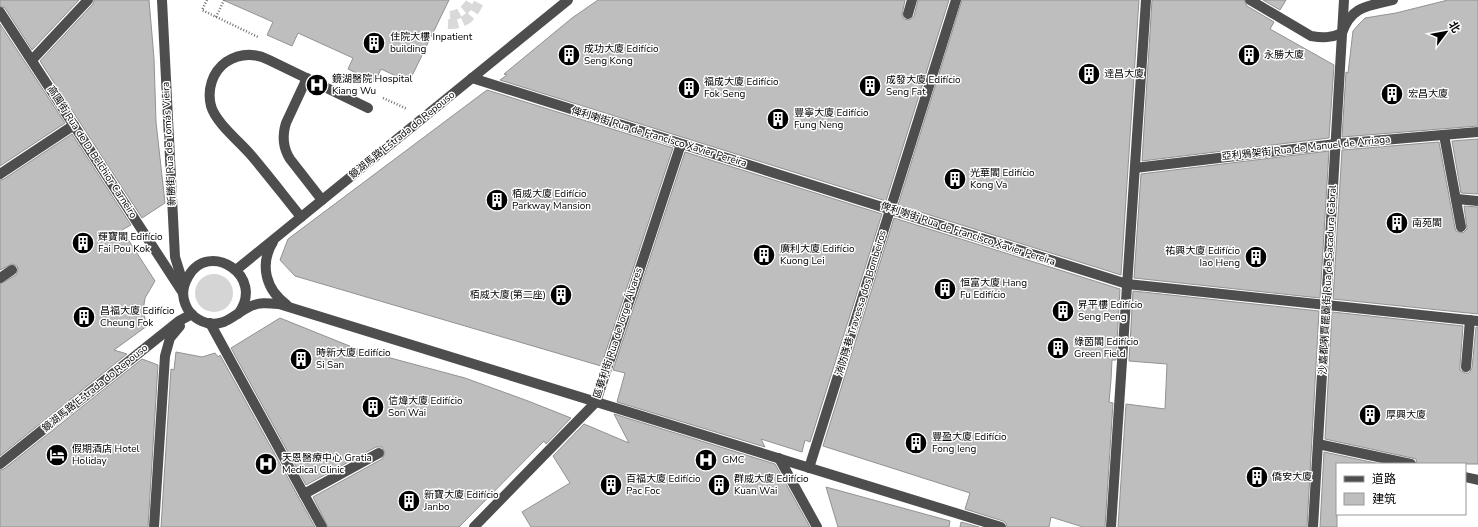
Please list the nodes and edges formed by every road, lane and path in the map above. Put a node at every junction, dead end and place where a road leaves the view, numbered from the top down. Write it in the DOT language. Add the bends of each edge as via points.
graph roads {
  1 [pos="88,0"];
  2 [pos="162,0"];
  3 [pos="207,0"];
  4 [pos="224,0"];
  5 [pos="558,0"];
  6 [pos="568,0"];
  7 [pos="912,0"];
  8 [pos="956,0"];
  9 [pos="1146,0"];
  10 [pos="1250,0"];
  11 [pos="1344,0"];
  12 [pos="1393,0"];
  13 [pos="202,10"];
  14 [pos="0,12"];
  15 [pos="552,13"];
  16 [pos="908,14"];
  17 [pos="216,17"];
  18 [pos="1342,33"];
  19 [pos="32,60"];
  20 [pos="361,75"];
  21 [pos="307,78"];
  22 [pos="472,78"];
  23 [pos="356,85"];
  24 [pos="368,108"];
  25 [pos="74,125"];
  26 [pos="1478,132"];
  27 [pos="1444,135"];
  28 [pos="681,144"];
  29 [pos="1336,144"];
  30 [pos="1135,168"];
  31 [pos="0,174"];
  32 [pos="1456,199"];
  33 [pos="322,200"];
  34 [pos="1478,202"];
  35 [pos="891,210"];
  36 [pos="301,217"];
  37 [pos="1461,227"];
  38 [pos="280,234"];
  39 [pos="12,270"];
  40 [pos="236,270"];
  41 [pos="0,278"];
  42 [pos="1127,284"];
  43 [pos="184,289"];
  44 [pos="1326,305"];
  45 [pos="294,309"];
  46 [pos="238,314"];
  47 [pos="194,316"];
  48 [pos="1474,320"];
  49 [pos="210,323"];
  50 [pos="1466,368"];
  51 [pos="596,402"];
  52 [pos="1318,444"];
  53 [pos="379,453"];
  54 [pos="779,458"];
  55 [pos="1406,463"];
  56 [pos="0,464"];
  57 [pos="809,468"];
  58 [pos="1466,477"];
  59 [pos="1478,480"];
  60 [pos="304,494"];
  61 [pos="154,527"];
  62 [pos="322,527"];
  63 [pos="474,527"];
  64 [pos="817,527"];
  65 [pos="1001,527"];
  66 [pos="1110,527"];
  67 [pos="1313,527"];
  1 -- 19 [label="street"];
  2 -- 43 [label="street, 新勝街 Rua de Tomás Vieira" via="175,257"];
  3 -- 13 [label="path"];
  4 -- 17 [label="path"];
  5 -- 15 [label="street" via="559,7"];
  6 -- 15 [label="street, 鏡湖馬路 Estrada do Repouso"];
  7 -- 16 [label="street"];
  8 -- 35 [label="street, 消防隊巷 Travessa dos Bombeiros"];
  9 -- 30 [label="street"];
  10 -- 18 [label="street" via="1311,36 1322,38"];
  11 -- 18 [label="street, 沙嘉都喇賈罷麗街 Rua de Sacadura Cabral"];
  12 -- 18 [label="street" via="1362,7 1345,23"];
  14 -- 19 [label="street, 高園街 Rua de D. Belchior Carneiro"];
  15 -- 22 [label="street, 鏡湖馬路 Estrada do Repouso"];
  18 -- 29 [label="street, 沙嘉都喇賈罷麗街 Rua de Sacadura Cabral"];
  19 -- 25 [label="street, 高園街 Rua de D. Belchior Carneiro"];
  20 -- 23 [label="path"];
  21 -- 24 [label="street"];
  21 -- 33 [label="street" via="286,123 284,142 290,159"];
  21 -- 36 [label="street" via="264,57 245,55 233,58 222,65 212,80 210,93 216,117"];
  22 -- 28 [label="street, 俾利喇街 Rua de Francisco Xavier Pereira"];
  22 -- 33 [label="street, 鏡湖馬路 Estrada do Repouso"];
  25 -- 31 [label="street"];
  25 -- 43 [label="street, 高園街 Rua de D. Belchior Carneiro"];
  26 -- 27 [label="street, 亞利鴉架街 Rua de Manuel de Arriaga"];
  27 -- 29 [label="street, 亞利鴉架街 Rua de Manuel de Arriaga"];
  27 -- 32 [label="street"];
  28 -- 35 [label="street, 俾利喇街 Rua de Francisco Xavier Pereira"];
  28 -- 51 [label="street, 區華利街 Rua de Jorge Álvares"];
  29 -- 30 [label="street, 亞利鴉架街 Rua de Manuel de Arriaga"];
  29 -- 44 [label="street, 沙嘉都喇賈罷麗街 Rua de Sacadura Cabral"];
  30 -- 42 [label="street"];
  32 -- 34 [label="street"];
  32 -- 37 [label="street"];
  33 -- 36 [label="street, 鏡湖馬路 Estrada do Repouso"];
  35 -- 42 [label="street, 俾利喇街 Rua de Francisco Xavier Pereira"];
  35 -- 57 [label="street, 消防隊巷 Travessa dos Bombeiros"];
  36 -- 38 [label="street, 鏡湖馬路 Estrada do Repouso"];
  38 -- 40 [label="street, 鏡湖馬路 Estrada do Repouso"];
  38 -- 45 [label="street" via="268,253 266,275 276,296"];
  39 -- 41 [label="street"];
  40 -- 43 [label="street" via="221,262 201,264 192,270"];
  40 -- 46 [label="street" via="244,282 246,294 244,305"];
  42 -- 44 [label="street, 俾利喇街 Rua de Francisco Xavier Pereira"];
  42 -- 66 [label="street"];
  43 -- 47 [label="street" via="184,301"];
  44 -- 48 [label="street, 俾利喇街 Rua de Francisco Xavier Pereira"];
  44 -- 52 [label="street, 沙嘉都喇賈罷麗街 Rua de Sacadura Cabral"];
  45 -- 46 [label="street" via="264,303 250,306"];
  45 -- 51 [label="street"];
  46 -- 49 [label="street" via="220,324"];
  47 -- 49 [label="street"];
  47 -- 56 [label="street, 鏡湖馬路 Estrada do Repouso" via="182,319"];
  47 -- 61 [label="street" via="177,329 166,348"];
  48 -- 50 [label="street"];
  49 -- 60 [label="street"];
  51 -- 54 [label="street"];
  51 -- 63 [label="street, 區華利街 Rua de Jorge Álvares"];
  52 -- 55 [label="street"];
  52 -- 67 [label="street, 沙嘉都喇賈罷麗街 Rua de Sacadura Cabral"];
  53 -- 60 [label="street"];
  54 -- 57 [label="street"];
  54 -- 64 [label="street"];
  57 -- 65 [label="street"];
  58 -- 59 [label="street"];
  60 -- 62 [label="street"];
}
